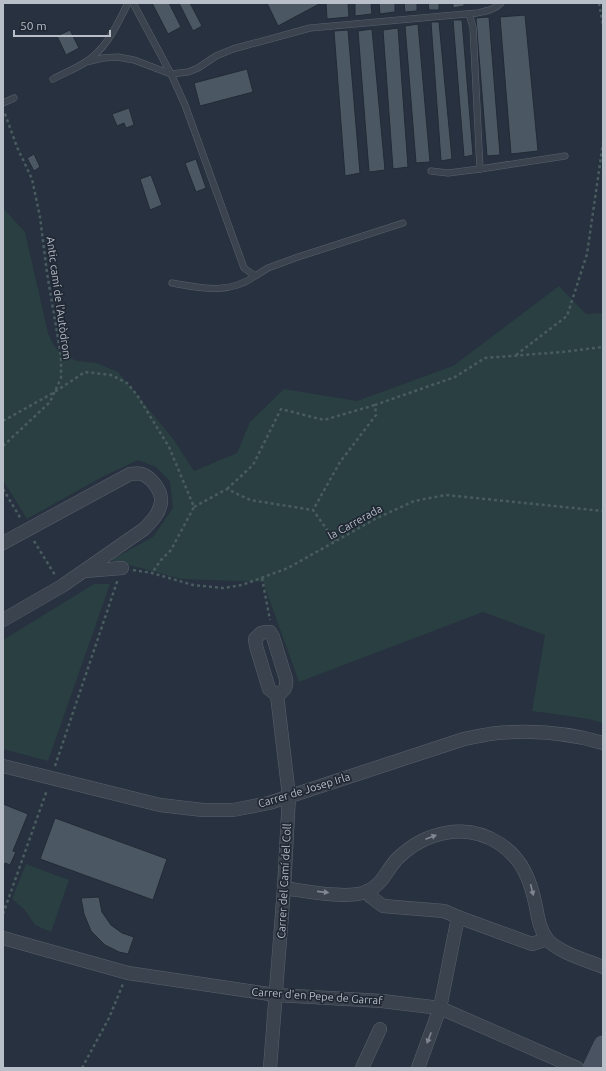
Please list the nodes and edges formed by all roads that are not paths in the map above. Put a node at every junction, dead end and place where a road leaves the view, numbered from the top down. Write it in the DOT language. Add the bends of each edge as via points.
graph roads {
  1 [pos="128,3"];
  2 [pos="133,3"];
  3 [pos="501,3"];
  4 [pos="469,14"];
  5 [pos="86,62"];
  6 [pos="171,74"];
  7 [pos="54,78"];
  8 [pos="14,98"];
  9 [pos="3,103"];
  10 [pos="565,156"];
  11 [pos="480,169"];
  12 [pos="431,171"];
  13 [pos="403,223"];
  14 [pos="255,276"];
  15 [pos="172,284"];
  16 [pos="3,542"];
  17 [pos="122,568"];
  18 [pos="83,571"];
  19 [pos="3,620"];
  20 [pos="277,695"];
  21 [pos="603,743"];
  22 [pos="3,766"];
  23 [pos="289,796"];
  24 [pos="284,888"];
  25 [pos="367,891"];
  26 [pos="458,917"];
  27 [pos="3,938"];
  28 [pos="547,939"];
  29 [pos="603,968"];
  30 [pos="276,995"];
  31 [pos="440,1008"];
  32 [pos="380,1029"];
  33 [pos="603,1045"];
  34 [pos="270,1068"];
  35 [pos="362,1068"];
  36 [pos="418,1068"];
  37 [pos="577,1068"];
  38 [pos="592,1068"];
  1 -- 5 [label="lane" via="104,46"];
  2 -- 6 [label="lane"];
  3 -- 4 [label="lane" via="487,11"];
  4 -- 6 [label="lane" via="310,28 233,49 198,68"];
  4 -- 11 [label="lane" via="473,27"];
  5 -- 6 [label="lane" via="118,57 134,60"];
  5 -- 7 [label="lane"];
  6 -- 14 [label="lane" via="185,105 244,268"];
  8 -- 9 [label="lane"];
  10 -- 11 [label="lane"];
  11 -- 12 [label="lane" via="448,173"];
  13 -- 14 [label="lane" via="298,257 268,268"];
  14 -- 15 [label="lane" via="238,286 220,289"];
  16 -- 18 [label="street" via="130,474 141,474 151,480 160,491 161,502 153,520"];
  17 -- 18 [label="street"];
  18 -- 19 [label="street"];
  20 -- 20 [label="street, Carrer del Camí del Coll" via="284,692 286,679 273,637 270,632 261,633 255,639 256,646 269,689"];
  20 -- 23 [label="street, Carrer del Camí del Coll"];
  21 -- 23 [label="street, Carrer de Josep Irla" via="568,734 496,733 464,739"];
  22 -- 23 [label="street, Carrer de Josep Irla" via="160,805 203,810 233,810"];
  23 -- 24 [label="street, Carrer del Camí del Coll"];
  24 -- 25 [label="street, one-way" via="346,895"];
  24 -- 30 [label="street, Carrer del Camí del Coll"];
  25 -- 26 [label="street" via="383,906 444,911"];
  25 -- 28 [label="street, one-way" via="383,880 398,858 423,840 444,832 473,832 508,849 525,870 539,921"];
  26 -- 28 [label="street" via="532,944"];
  26 -- 31 [label="street"];
  27 -- 30 [label="street, Carrer d'en Pepe de Garraf" via="128,973"];
  28 -- 29 [label="street" via="562,950"];
  30 -- 31 [label="street, Carrer d'en Pepe de Garraf" via="382,1001"];
  30 -- 34 [label="street, Carrer del Camí del Coll"];
  31 -- 36 [label="street, one-way"];
  31 -- 37 [label="street, Carrer d'en Pepe de Garraf"];
  32 -- 35 [label="street"];
  33 -- 38 [label="street"];
}
